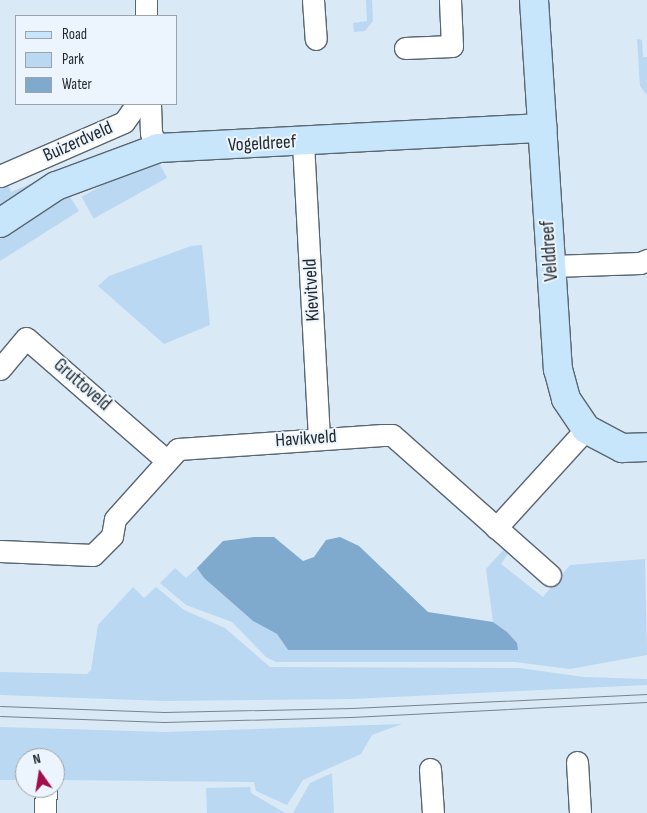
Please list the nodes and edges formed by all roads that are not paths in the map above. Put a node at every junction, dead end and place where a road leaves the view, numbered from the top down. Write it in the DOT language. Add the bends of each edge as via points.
graph roads {
  1 [pos="146,0"];
  2 [pos="314,0"];
  3 [pos="450,0"];
  4 [pos="534,0"];
  5 [pos="146,15"];
  6 [pos="316,39"];
  7 [pos="405,48"];
  8 [pos="142,105"];
  9 [pos="150,105"];
  10 [pos="542,128"];
  11 [pos="304,142"];
  12 [pos="158,148"];
  13 [pos="0,176"];
  14 [pos="0,223"];
  15 [pos="647,260"];
  16 [pos="552,266"];
  17 [pos="0,369"];
  18 [pos="586,428"];
  19 [pos="319,438"];
  20 [pos="647,447"];
  21 [pos="168,461"];
  22 [pos="496,528"];
  23 [pos="0,551"];
  24 [pos="550,575"];
  25 [pos="577,762"];
  26 [pos="430,769"];
  27 [pos="46,798"];
  28 [pos="45,813"];
  29 [pos="433,813"];
  30 [pos="580,813"];
  1 -- 5 [label="street"];
  2 -- 6 [label="street"];
  3 -- 7 [label="street" via="452,46"];
  4 -- 10 [label="street, Velddreef"];
  8 -- 13 [label="street, Buizerdveld" via="135,106 124,122"];
  9 -- 12 [label="street" via="151,133"];
  10 -- 11 [label="street, Vogeldreef"];
  10 -- 16 [label="street, Velddreef"];
  11 -- 12 [label="street, Vogeldreef"];
  11 -- 19 [label="street, Kievitveld"];
  12 -- 14 [label="street, Vogeldreef" via="56,186"];
  15 -- 16 [label="street" via="640,263"];
  16 -- 18 [label="street, Velddreef" via="558,369 566,399"];
  17 -- 21 [label="street, Gruttoveld" via="26,338"];
  18 -- 20 [label="street, Velddreef" via="622,448"];
  18 -- 22 [label="street"];
  19 -- 21 [label="street, Havikveld" via="178,449"];
  19 -- 22 [label="street, Havikveld" via="392,436"];
  21 -- 23 [label="street, Havikveld" via="115,519 112,536 94,555"];
  22 -- 24 [label="street, Havikveld"];
  25 -- 30 [label="street"];
  26 -- 29 [label="street"];
  27 -- 28 [label="street"];
}
